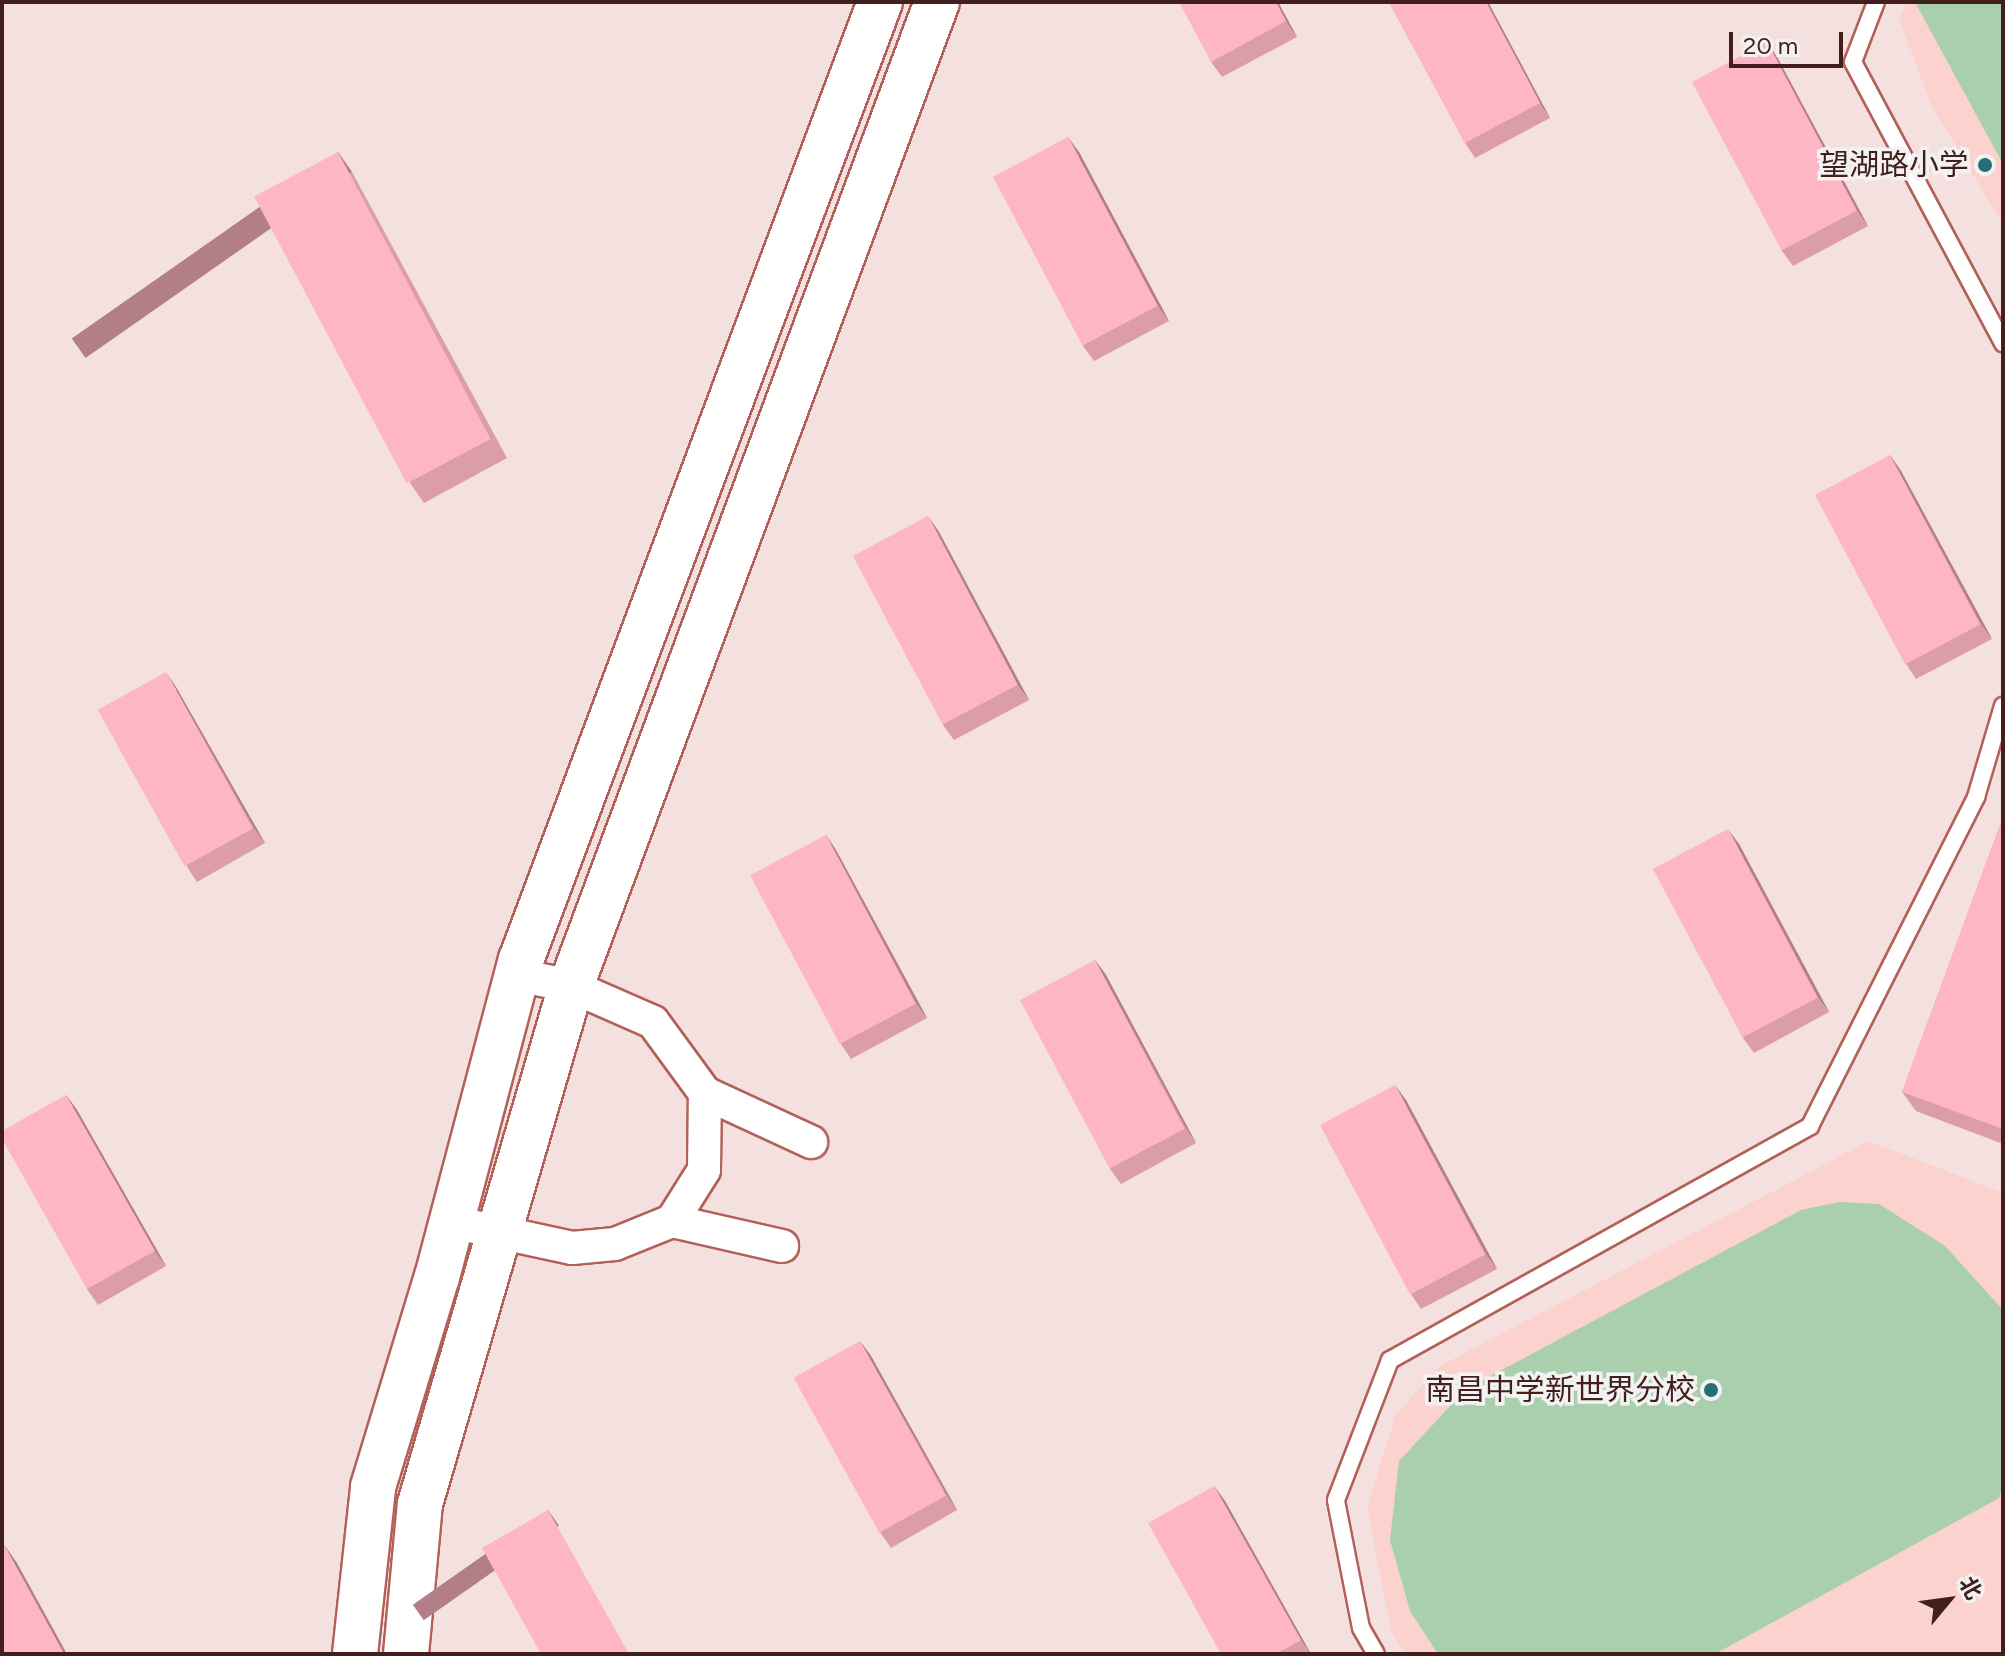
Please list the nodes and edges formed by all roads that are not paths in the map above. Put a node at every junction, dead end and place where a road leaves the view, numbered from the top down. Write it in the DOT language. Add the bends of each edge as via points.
graph roads {
  1 [pos="880,2"];
  2 [pos="937,2"];
  3 [pos="1876,2"];
  4 [pos="2003,343"];
  5 [pos="2003,706"];
  6 [pos="517,975"];
  7 [pos="571,986"];
  8 [pos="705,1093"];
  9 [pos="811,1142"];
  10 [pos="672,1221"];
  11 [pos="452,1222"];
  12 [pos="500,1231"];
  13 [pos="782,1246"];
  14 [pos="355,1654"];
  15 [pos="406,1654"];
  16 [pos="1376,1654"];
  1 -- 6 [label="main road"];
  2 -- 7 [label="main road"];
  3 -- 4 [label="lane" via="1853,62"];
  5 -- 16 [label="lane" via="1976,797 1810,1126 1390,1360 1336,1500 1361,1628"];
  6 -- 7 [label="street"];
  6 -- 11 [label="main road"];
  7 -- 8 [label="street" via="653,1022"];
  7 -- 12 [label="main road"];
  8 -- 9 [label="street"];
  8 -- 10 [label="street" via="704,1170"];
  10 -- 12 [label="street" via="615,1244 572,1248"];
  10 -- 13 [label="street"];
  11 -- 12 [label="street"];
  11 -- 14 [label="main road" via="373,1487"];
  12 -- 15 [label="main road" via="420,1504"];
}
